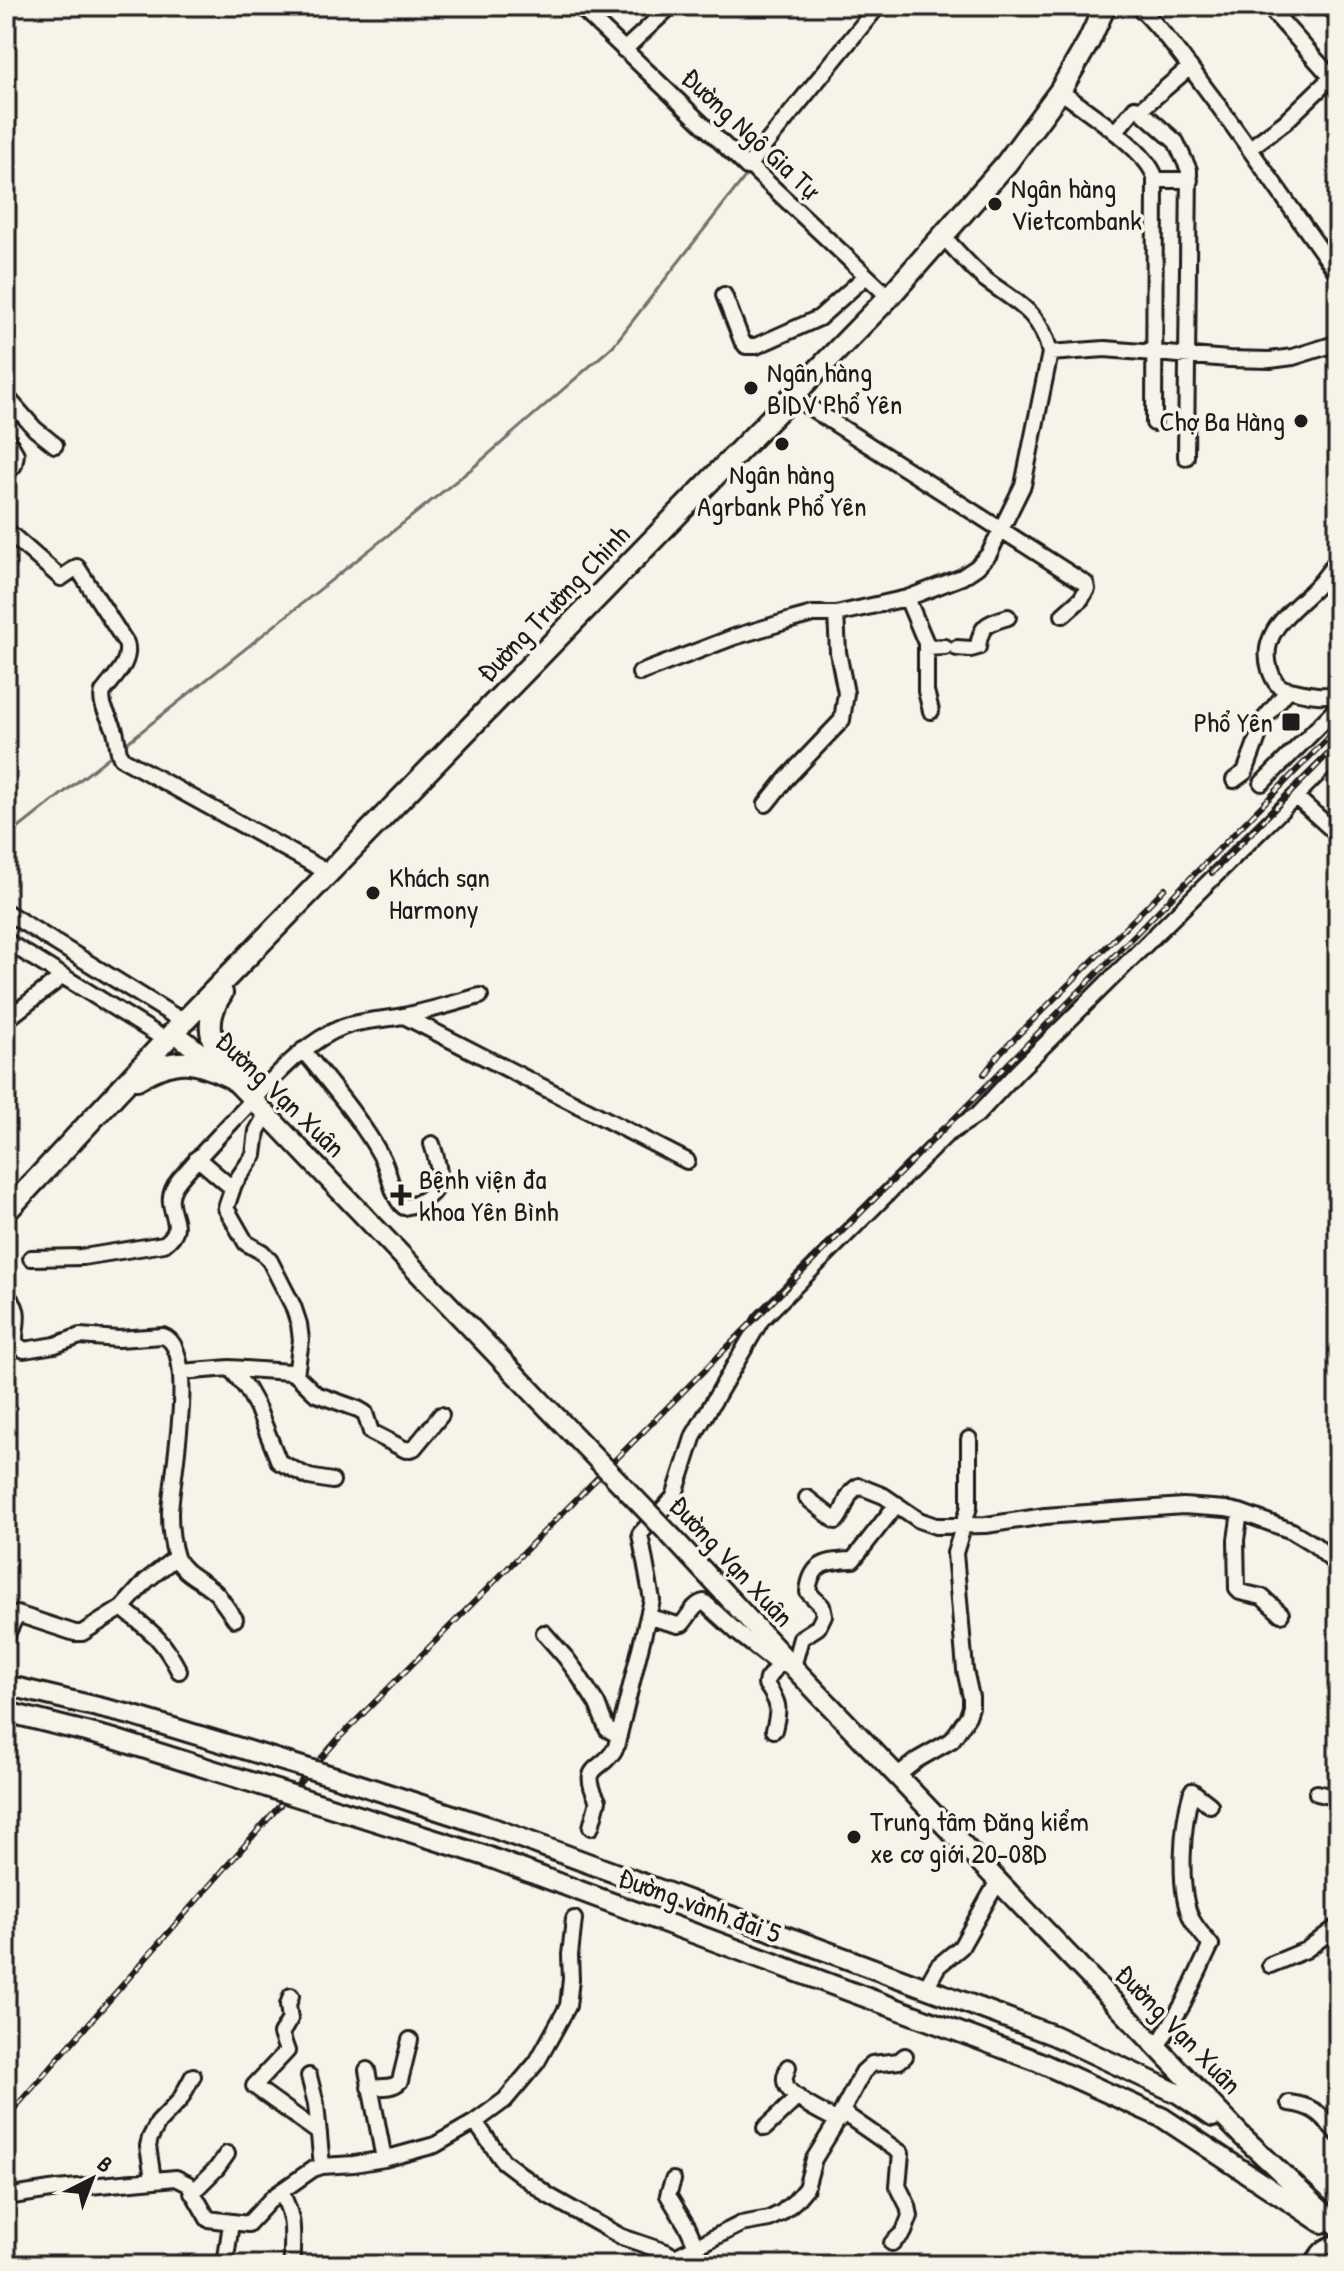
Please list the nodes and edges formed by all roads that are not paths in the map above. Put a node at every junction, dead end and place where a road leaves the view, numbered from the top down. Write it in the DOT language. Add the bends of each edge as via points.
graph roads {
  1 [pos="579,6"];
  2 [pos="671,6"];
  3 [pos="878,6"];
  4 [pos="1105,6"];
  5 [pos="1138,6"];
  6 [pos="1268,6"];
  7 [pos="1328,6"];
  8 [pos="1338,15"];
  9 [pos="624,50"];
  10 [pos="1190,67"];
  11 [pos="1335,74"];
  12 [pos="1060,91"];
  13 [pos="1140,110"];
  14 [pos="1115,132"];
  15 [pos="1250,148"];
  16 [pos="747,167"];
  17 [pos="1155,180"];
  18 [pos="1190,180"];
  19 [pos="942,235"];
  20 [pos="1337,270"];
  21 [pos="866,276"];
  22 [pos="724,295"];
  23 [pos="889,297"];
  24 [pos="1338,343"];
  25 [pos="1050,353"];
  26 [pos="1154,353"];
  27 [pos="1186,355"];
  28 [pos="6,396"];
  29 [pos="792,396"];
  30 [pos="1154,423"];
  31 [pos="6,437"];
  32 [pos="55,445"];
  33 [pos="1186,457"];
  34 [pos="6,474"];
  35 [pos="6,530"];
  36 [pos="1001,532"];
  37 [pos="1338,559"];
  38 [pos="907,598"];
  39 [pos="836,614"];
  40 [pos="1063,615"];
  41 [pos="1008,617"];
  42 [pos="926,648"];
  43 [pos="640,673"];
  44 [pos="1288,690"];
  45 [pos="1338,692"];
  46 [pos="1338,707"];
  47 [pos="931,711"];
  48 [pos="1338,754"];
  49 [pos="1234,780"];
  50 [pos="1262,783"];
  51 [pos="1296,797"];
  52 [pos="766,804"];
  53 [pos="1338,835"];
  54 [pos="329,873"];
  55 [pos="6,912"];
  56 [pos="6,941"];
  57 [pos="244,962"];
  58 [pos="63,976"];
  59 [pos="480,996"];
  60 [pos="404,1016"];
  61 [pos="6,1020"];
  62 [pos="175,1031"];
  63 [pos="303,1050"];
  64 [pos="234,1080"];
  65 [pos="123,1087"];
  66 [pos="253,1099"];
  67 [pos="267,1113"];
  68 [pos="432,1144"];
  69 [pos="197,1158"];
  70 [pos="687,1161"];
  71 [pos="232,1188"];
  72 [pos="6,1212"];
  73 [pos="31,1258"];
  74 [pos="6,1296"];
  75 [pos="230,1368"];
  76 [pos="181,1372"];
  77 [pos="296,1375"];
  78 [pos="441,1415"];
  79 [pos="969,1439"];
  80 [pos="332,1481"];
  81 [pos="807,1498"];
  82 [pos="897,1504"];
  83 [pos="1240,1512"];
  84 [pos="963,1525"];
  85 [pos="176,1557"];
  86 [pos="1338,1566"];
  87 [pos="122,1608"];
  88 [pos="1281,1614"];
  89 [pos="649,1617"];
  90 [pos="235,1619"];
  91 [pos="544,1633"];
  92 [pos="6,1636"];
  93 [pos="785,1664"];
  94 [pos="179,1671"];
  95 [pos="6,1685"];
  96 [pos="6,1712"];
  97 [pos="774,1730"];
  98 [pos="619,1736"];
  99 [pos="898,1775"];
  100 [pos="1317,1793"];
  101 [pos="1338,1798"];
  102 [pos="1210,1805"];
  103 [pos="591,1827"];
  104 [pos="998,1881"];
  105 [pos="574,1919"];
  106 [pos="1338,1926"];
  107 [pos="1270,1965"];
  108 [pos="928,1984"];
  109 [pos="291,1996"];
  110 [pos="410,2040"];
  111 [pos="1157,2047"];
  112 [pos="905,2056"];
  113 [pos="788,2067"];
  114 [pos="367,2070"];
  115 [pos="193,2076"];
  116 [pos="309,2076"];
  117 [pos="369,2087"];
  118 [pos="798,2097"];
  119 [pos="1289,2103"];
  120 [pos="840,2116"];
  121 [pos="475,2122"];
  122 [pos="765,2128"];
  123 [pos="319,2133"];
  124 [pos="1338,2134"];
  125 [pos="1241,2135"];
  126 [pos="227,2154"];
  127 [pos="384,2159"];
  128 [pos="322,2166"];
  129 [pos="153,2179"];
  130 [pos="673,2180"];
  131 [pos="281,2192"];
  132 [pos="192,2193"];
  133 [pos="6,2197"];
  134 [pos="1338,2208"];
  135 [pos="231,2223"];
  136 [pos="1337,2238"];
  137 [pos="892,2243"];
  138 [pos="696,2246"];
  139 [pos="681,2261"];
  140 [pos="225,2265"];
  141 [pos="292,2265"];
  142 [pos="1312,2265"];
  1 -- 9 [label="street, Đường Ngô Gia Tự"];
  2 -- 9 [label="street"];
  3 -- 16 [label="street"];
  4 -- 12 [label="highway, Đường Trường Chinh"];
  5 -- 10 [label="street"];
  6 -- 11 [label="street"];
  7 -- 8 [label="street"];
  9 -- 16 [label="street, Đường Ngô Gia Tự"];
  10 -- 13 [label="street"];
  10 -- 15 [label="street"];
  11 -- 15 [label="street"];
  12 -- 14 [label="street"];
  12 -- 19 [label="highway, Đường Trường Chinh" via="1006,164"];
  13 -- 14 [label="street" via="1131,111"];
  13 -- 18 [label="street" via="1176,142"];
  14 -- 17 [label="street" via="1148,164"];
  15 -- 20 [label="street"];
  16 -- 21 [label="street, Đường Ngô Gia Tự"];
  17 -- 18 [label="street"];
  17 -- 26 [label="street"];
  18 -- 27 [label="street"];
  19 -- 23 [label="highway, Đường Trường Chinh"];
  19 -- 25 [label="street" via="986,279 1029,311 1046,335"];
  21 -- 22 [label="street" via="819,318 756,346 742,341"];
  21 -- 23 [label="street, Đường Ngô Gia Tự"];
  23 -- 29 [label="highway, Đường Trường Chinh"];
  24 -- 27 [label="street" via="1270,360"];
  25 -- 26 [label="street"];
  25 -- 36 [label="street" via="1023,485"];
  26 -- 27 [label="street"];
  26 -- 30 [label="street"];
  27 -- 33 [label="street"];
  28 -- 32 [label="street"];
  29 -- 36 [label="street"];
  29 -- 54 [label="highway, Đường Trường Chinh"];
  31 -- 34 [label="street" via="16,454"];
  35 -- 54 [label="street" via="61,578 77,567 126,643 127,660 101,698 125,762"];
  36 -- 38 [label="street" via="977,567"];
  36 -- 40 [label="street" via="1086,584 1081,599"];
  37 -- 44 [label="street" via="1276,627 1268,662 1274,681"];
  38 -- 39 [label="street"];
  38 -- 42 [label="street"];
  39 -- 43 [label="street" via="813,614 734,637"];
  39 -- 52 [label="street" via="846,693 842,720"];
  41 -- 42 [label="street" via="987,623 978,647"];
  42 -- 47 [label="street"];
  44 -- 45 [label="street" via="1326,697"];
  44 -- 49 [label="street" via="1265,718 1245,772"];
  46 -- 50 [label="street"];
  48 -- 51 [label="street"];
  51 -- 53 [label="street"];
  51 -- 89 [label="street" via="977,1115 946,1135 765,1314 694,1435 674,1497 640,1534 652,1591"];
  54 -- 57 [label="highway, Đường Trường Chinh"];
  55 -- 62 [label="street, Đường Vạn Xuân"];
  56 -- 58 [label="street, Đường Vạn Xuân"];
  57 -- 62 [label="highway, Đường Trường Chinh"];
  57 -- 64 [label="highway" via="210,1020 216,1051"];
  58 -- 61 [label="street"];
  58 -- 62 [label="street, Đường Vạn Xuân"];
  59 -- 60 [label="street"];
  60 -- 63 [label="street" via="343,1027"];
  60 -- 70 [label="street"];
  62 -- 64 [label="main road, Đường Vạn Xuân"];
  62 -- 65 [label="highway, Đường Trường Chinh"];
  63 -- 66 [label="street"];
  63 -- 68 [label="street" via="382,1157 404,1207 423,1201 439,1179"];
  64 -- 65 [label="highway" via="198,1063 183,1063 162,1066"];
  64 -- 66 [label="main road, Đường Vạn Xuân"];
  65 -- 72 [label="highway, Đường Trường Chinh"];
  66 -- 67 [label="main road, Đường Vạn Xuân"];
  66 -- 69 [label="street"];
  67 -- 71 [label="street" via="257,1131 254,1155"];
  67 -- 93 [label="main road, Đường Vạn Xuân, bridge" via="672,1537"];
  69 -- 71 [label="street"];
  69 -- 73 [label="street" via="170,1193 177,1224 164,1244 83,1257"];
  71 -- 77 [label="street" via="226,1208 230,1218 246,1243 270,1261 299,1324"];
  74 -- 76 [label="street" via="18,1314 15,1343 24,1350 80,1336 163,1336 174,1343"];
  75 -- 76 [label="street"];
  75 -- 77 [label="street"];
  75 -- 80 [label="street" via="257,1407 279,1462"];
  76 -- 85 [label="street" via="170,1513"];
  77 -- 78 [label="street" via="316,1394 365,1413 371,1432 406,1450 414,1448"];
  79 -- 84 [label="street" via="969,1507"];
  81 -- 82 [label="street" via="836,1521 855,1487"];
  82 -- 84 [label="street" via="927,1524"];
  82 -- 93 [label="street" via="853,1560 816,1568 808,1592 824,1615"];
  83 -- 84 [label="street" via="1183,1506"];
  83 -- 86 [label="street" via="1304,1538"];
  83 -- 88 [label="street" via="1237,1589 1262,1597"];
  84 -- 99 [label="street" via="955,1553 971,1707 952,1740"];
  85 -- 87 [label="street"];
  85 -- 90 [label="street"];
  87 -- 92 [label="street" via="75,1633 17,1614"];
  87 -- 94 [label="street" via="151,1629"];
  89 -- 93 [label="street" via="682,1624 704,1602 739,1634"];
  89 -- 98 [label="street"];
  91 -- 98 [label="street" via="577,1673 608,1731"];
  93 -- 97 [label="street" via="766,1684 779,1705"];
  93 -- 99 [label="main road, Đường Vạn Xuân"];
  95 -- 125 [label="main road, Đường vành đai 5, bridge" via="131,1715 493,1828 1053,2035 1179,2094"];
  96 -- 136 [label="main road, Đường vành đai 5, bridge" via="114,1739 486,1856 1037,2061 1163,2118"];
  98 -- 103 [label="street" via="614,1752 590,1777 598,1801"];
  99 -- 104 [label="main road, Đường Vạn Xuân"];
  100 -- 101 [label="street"];
  102 -- 111 [label="street" via="1192,1791 1183,1871 1191,1917 1211,1945"];
  104 -- 108 [label="street" via="961,1947 938,1966"];
  104 -- 111 [label="main road, Đường Vạn Xuân"];
  105 -- 121 [label="street" via="568,2006 519,2085"];
  106 -- 107 [label="street" via="1306,1950"];
  109 -- 123 [label="street" via="290,2019 281,2034 287,2051 254,2086"];
  110 -- 117 [label="street" via="397,2085"];
  111 -- 125 [label="main road, Đường Vạn Xuân"];
  112 -- 120 [label="street" via="867,2067"];
  113 -- 118 [label="street" via="786,2086"];
  114 -- 117 [label="street"];
  115 -- 129 [label="street" via="150,2138"];
  116 -- 123 [label="street"];
  117 -- 127 [label="street"];
  118 -- 120 [label="street"];
  118 -- 122 [label="street"];
  119 -- 124 [label="street" via="1315,2110"];
  120 -- 137 [label="street" via="901,2153 898,2186 910,2216"];
  120 -- 138 [label="street" via="795,2201 769,2219 741,2224"];
  121 -- 127 [label="street" via="435,2145"];
  121 -- 139 [label="street" via="503,2161 549,2196 622,2237"];
  123 -- 128 [label="street"];
  125 -- 134 [label="main road, Đường Vạn Xuân"];
  125 -- 136 [label="main road, Đường Vạn Xuân"];
  126 -- 132 [label="street"];
  127 -- 128 [label="street"];
  128 -- 131 [label="street"];
  129 -- 132 [label="street" via="182,2180"];
  129 -- 133 [label="street"];
  130 -- 138 [label="street" via="668,2195"];
  131 -- 135 [label="street" via="248,2224"];
  131 -- 141 [label="street" via="293,2222"];
  132 -- 135 [label="street" via="208,2219"];
  135 -- 140 [label="street"];
  136 -- 142 [label="street"];
  138 -- 139 [label="street"];
}
